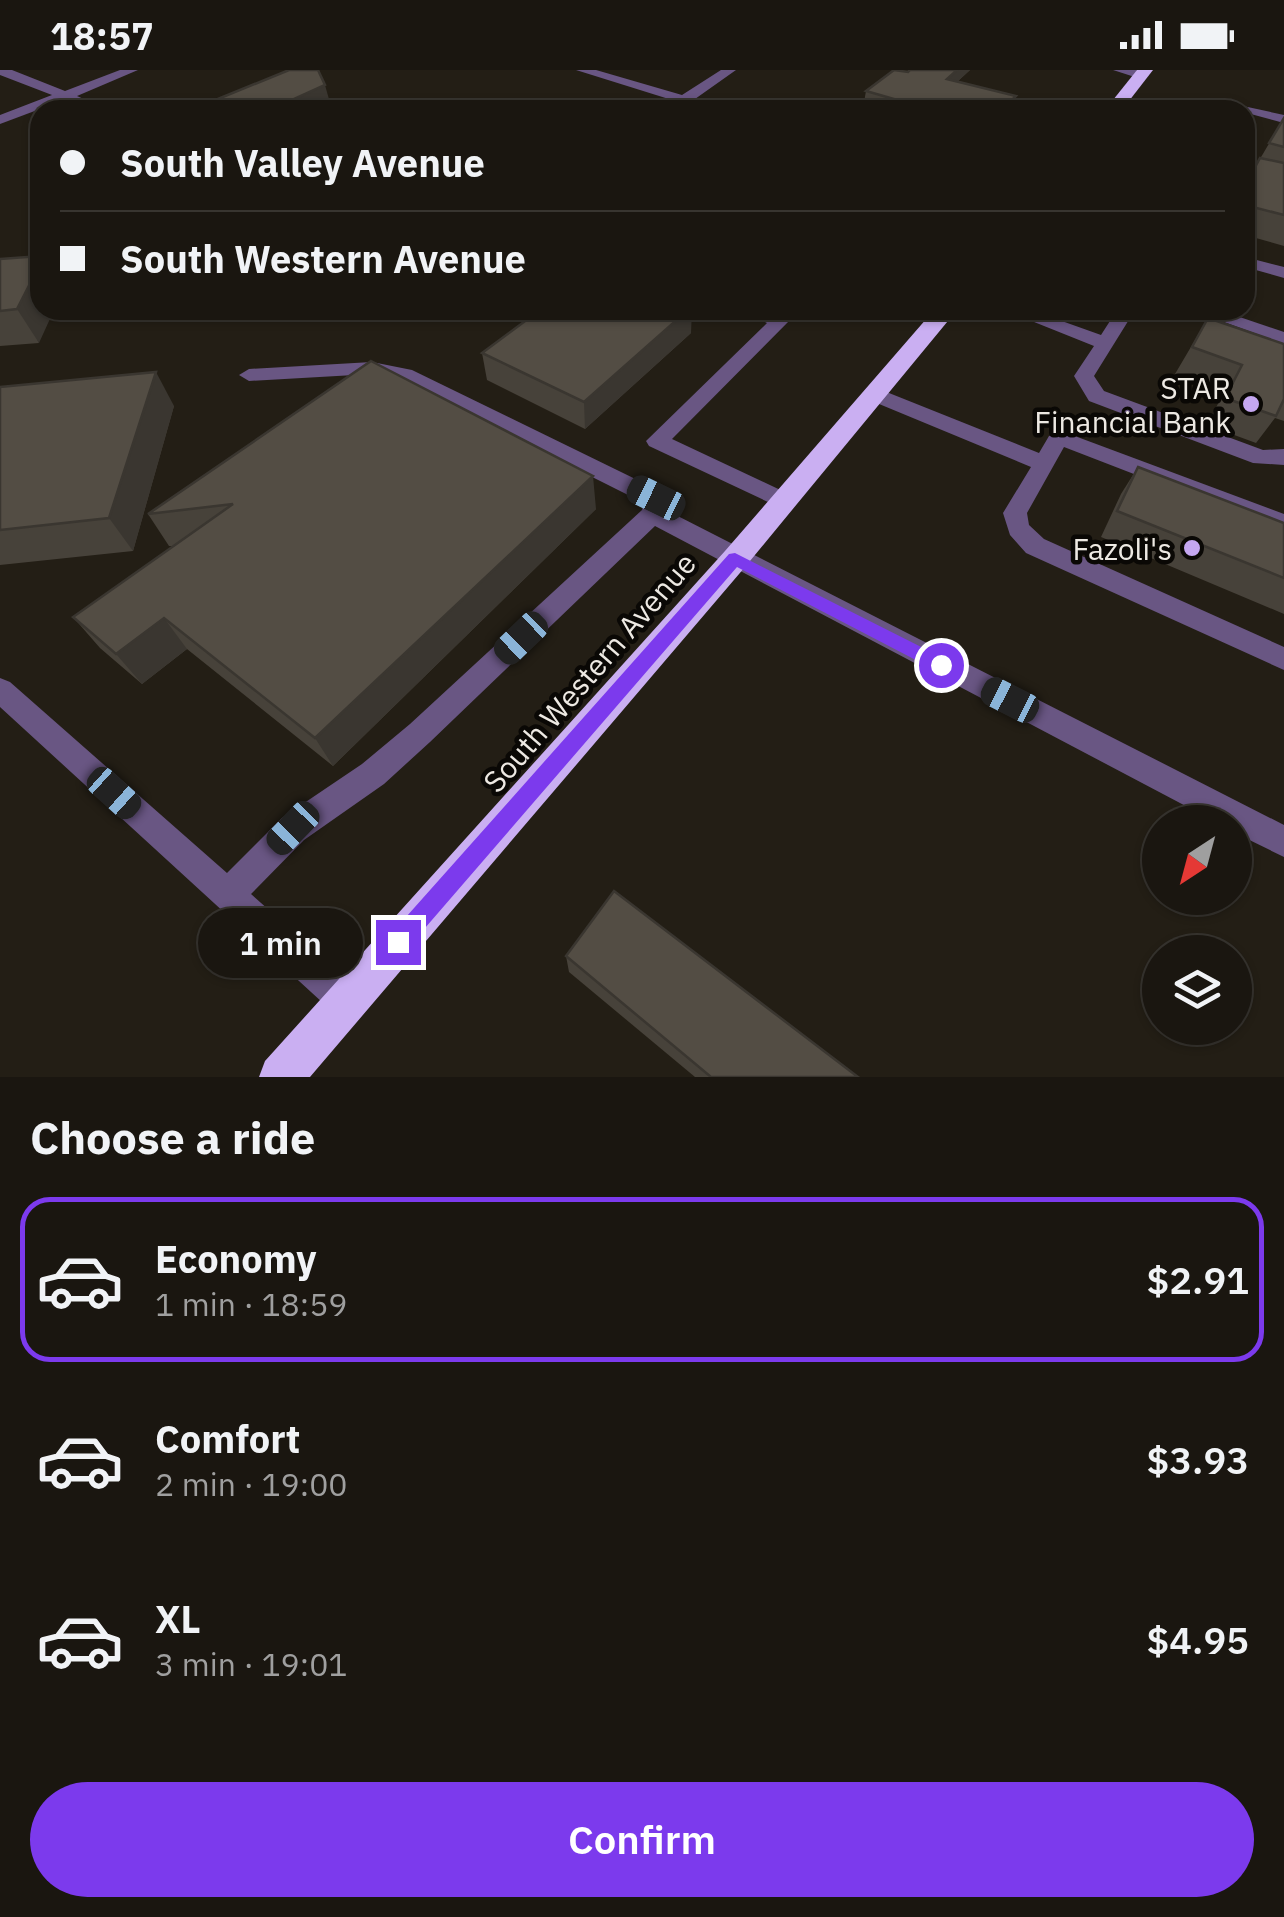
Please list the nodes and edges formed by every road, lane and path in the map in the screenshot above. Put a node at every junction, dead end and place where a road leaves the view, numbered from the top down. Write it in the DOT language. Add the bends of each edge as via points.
graph roads {
  1 [pos="0,70"];
  2 [pos="132,70"];
  3 [pos="582,70"];
  4 [pos="730,70"];
  5 [pos="1119,70"];
  6 [pos="1143,72"];
  7 [pos="64,96"];
  8 [pos="53,100"];
  9 [pos="75,100"];
  10 [pos="684,100"];
  11 [pos="1121,100"];
  12 [pos="30,109"];
  13 [pos="1255,113"];
  14 [pos="1284,119"];
  15 [pos="0,120"];
  16 [pos="1255,265"];
  17 [pos="1284,273"];
  18 [pos="777,320"];
  19 [pos="926,320"];
  20 [pos="1040,320"];
  21 [pos="1120,320"];
  22 [pos="1230,320"];
  23 [pos="1284,338"];
  24 [pos="1105,343"];
  25 [pos="248,375"];
  26 [pos="874,394"];
  27 [pos="1284,457"];
  28 [pos="1043,463"];
  29 [pos="784,501"];
  30 [pos="653,514"];
  31 [pos="1284,523"];
  32 [pos="735,559"];
  33 [pos="1284,659"];
  34 [pos="0,690"];
  35 [pos="1284,842"];
  36 [pos="228,896"];
  37 [pos="346,1002"];
  38 [pos="280,1077"];
  1 -- 7 [label="street"];
  2 -- 7 [label="street"];
  3 -- 10 [label="street"];
  4 -- 10 [label="street"];
  5 -- 6 [label="street"];
  6 -- 11 [label="highway"];
  7 -- 8 [label="street"];
  7 -- 9 [label="street"];
  12 -- 15 [label="street"];
  13 -- 14 [label="street"];
  16 -- 17 [label="street"];
  18 -- 29 [label="street" via="657,441"];
  19 -- 26 [label="highway, South Western Avenue"];
  20 -- 24 [label="street"];
  21 -- 24 [label="street"];
  22 -- 23 [label="street"];
  24 -- 27 [label="street" via="1084,376 1096,396 1261,458"];
  25 -- 30 [label="street" via="372,368 405,375 656,498"];
  26 -- 28 [label="street"];
  26 -- 29 [label="highway, South Western Avenue"];
  28 -- 31 [label="street" via="1057,441 1072,440"];
  28 -- 33 [label="street" via="1015,513 1018,528 1035,546"];
  29 -- 32 [label="highway, South Western Avenue"];
  30 -- 32 [label="street"];
  30 -- 36 [label="street" via="373,774 293,828"];
  32 -- 35 [label="street"];
  32 -- 37 [label="highway, South Western Avenue"];
  34 -- 36 [label="street"];
  36 -- 37 [label="street"];
  37 -- 38 [label="highway, South Western Avenue"];
}
